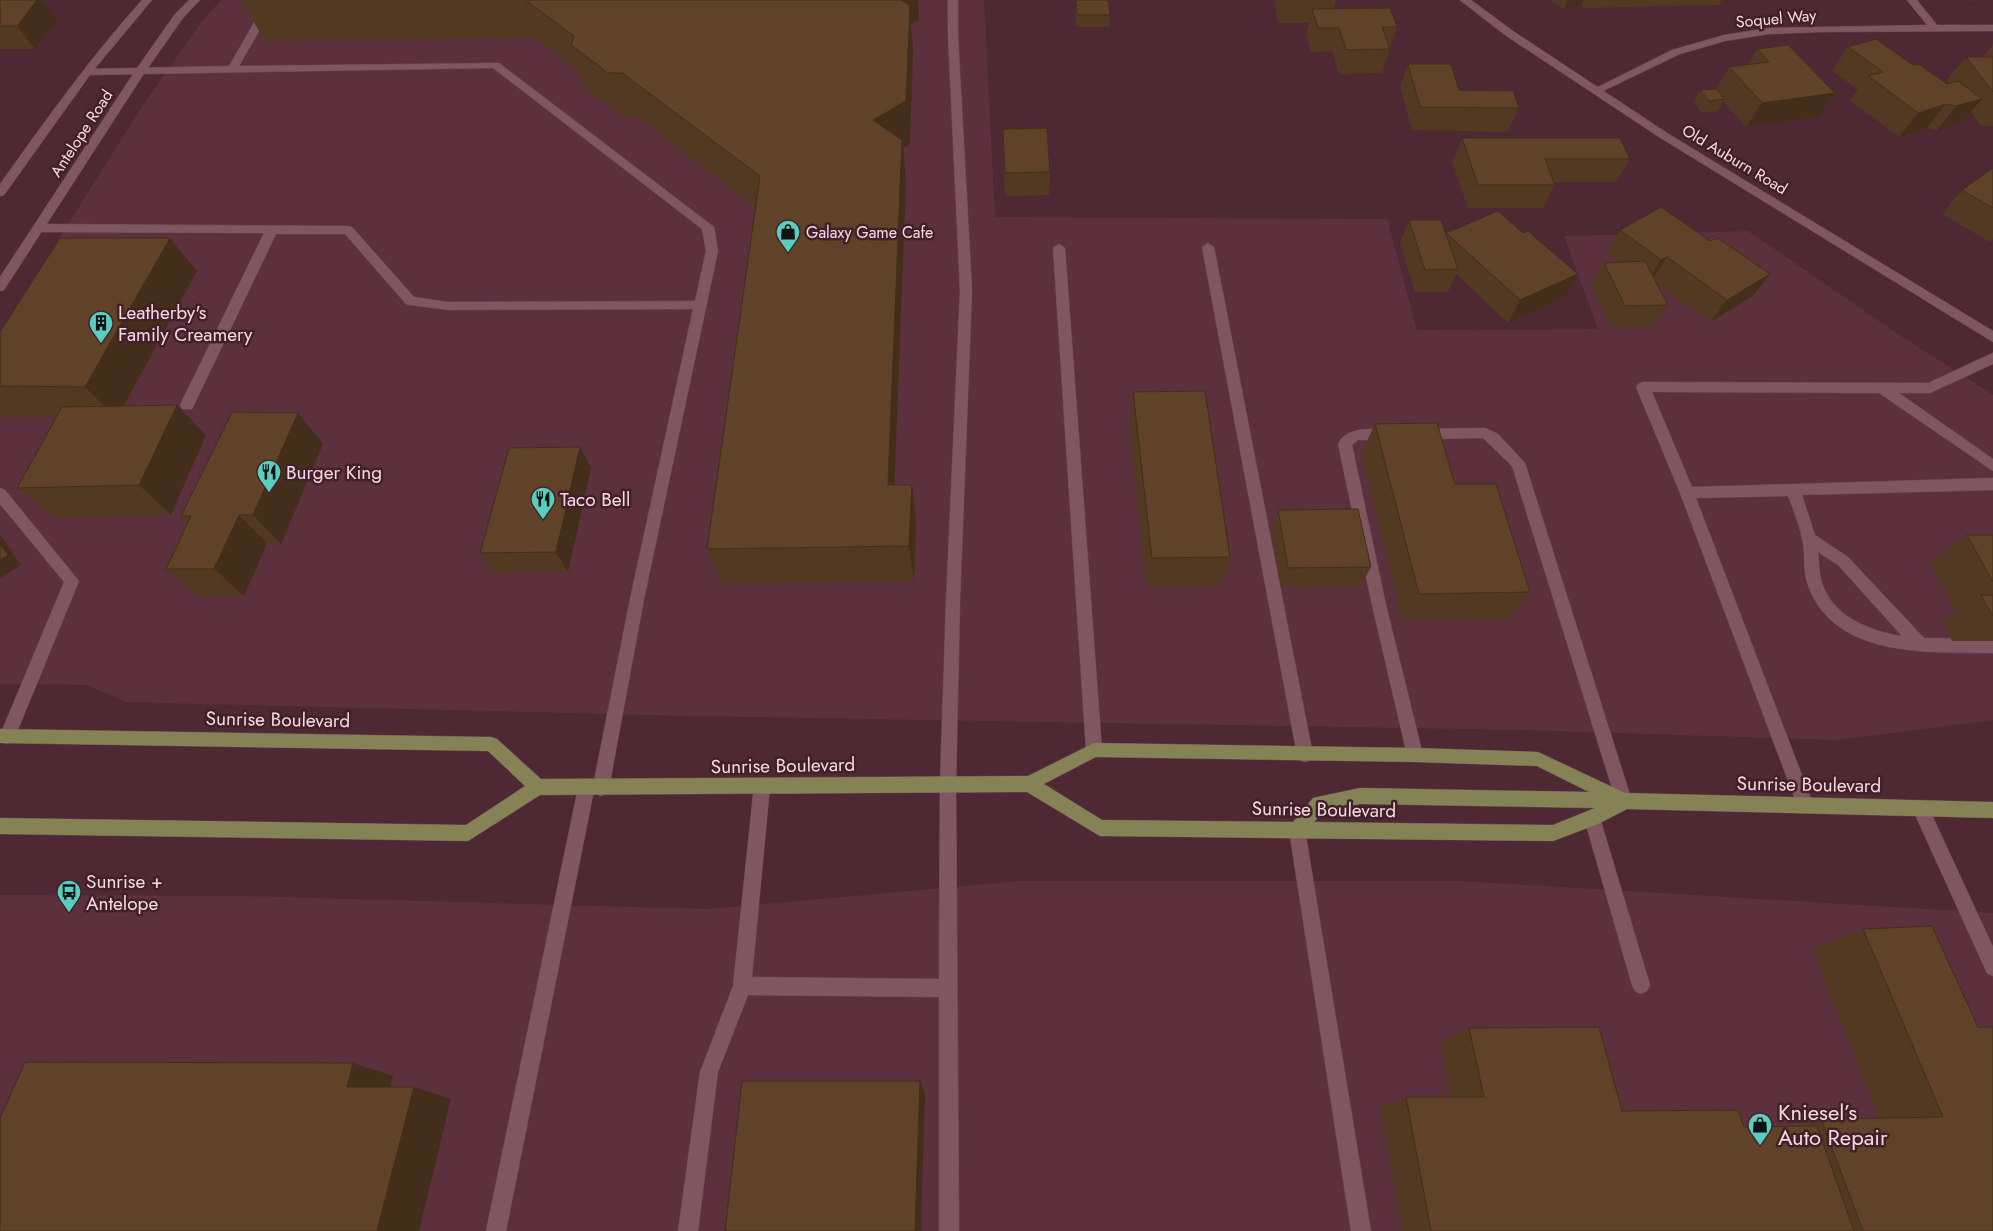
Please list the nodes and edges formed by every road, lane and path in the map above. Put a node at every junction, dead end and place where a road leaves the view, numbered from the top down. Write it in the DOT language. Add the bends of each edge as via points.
graph roads {
  1 [pos="147,0"];
  2 [pos="195,0"];
  3 [pos="272,0"];
  4 [pos="953,0"];
  5 [pos="1465,0"];
  6 [pos="1912,0"];
  7 [pos="1934,28"];
  8 [pos="1993,28"];
  9 [pos="232,70"];
  10 [pos="140,71"];
  11 [pos="87,72"];
  12 [pos="1597,90"];
  13 [pos="0,192"];
  14 [pos="38,228"];
  15 [pos="272,230"];
  16 [pos="1208,247"];
  17 [pos="1060,248"];
  18 [pos="0,287"];
  19 [pos="701,305"];
  20 [pos="1993,337"];
  21 [pos="1993,358"];
  22 [pos="1882,388"];
  23 [pos="187,404"];
  24 [pos="1993,466"];
  25 [pos="1993,484"];
  26 [pos="1793,490"];
  27 [pos="1687,493"];
  28 [pos="0,494"];
  29 [pos="1809,538"];
  30 [pos="1920,644"];
  31 [pos="1993,646"];
  32 [pos="3,737"];
  33 [pos="1094,750"];
  34 [pos="1305,754"];
  35 [pos="1415,755"];
  36 [pos="948,784"];
  37 [pos="1030,784"];
  38 [pos="762,786"];
  39 [pos="538,787"];
  40 [pos="594,788"];
  41 [pos="1624,801"];
  42 [pos="1805,804"];
  43 [pos="1920,808"];
  44 [pos="1993,810"];
  45 [pos="1592,818"];
  46 [pos="0,826"];
  47 [pos="1296,830"];
  48 [pos="1993,967"];
  49 [pos="1641,985"];
  50 [pos="742,986"];
  51 [pos="949,988"];
  52 [pos="496,1231"];
  53 [pos="688,1231"];
  54 [pos="949,1231"];
  55 [pos="1361,1231"];
  1 -- 11 [label="main road, Antelope Road"];
  2 -- 10 [label="main road, Antelope Road" via="179,16"];
  3 -- 9 [label="main road"];
  4 -- 36 [label="main road" via="966,290"];
  5 -- 12 [label="main road, Old Auburn Road"];
  6 -- 7 [label="main road"];
  7 -- 8 [label="main road, Soquel Way"];
  7 -- 12 [label="main road, Soquel Way" via="1769,31 1724,38 1676,52"];
  9 -- 10 [label="main road"];
  9 -- 19 [label="main road" via="495,65 708,228 712,251"];
  10 -- 11 [label="main road"];
  10 -- 14 [label="main road, Antelope Road"];
  11 -- 13 [label="main road, Antelope Road"];
  12 -- 20 [label="main road, Old Auburn Road"];
  14 -- 15 [label="main road"];
  14 -- 18 [label="main road, Antelope Road"];
  15 -- 19 [label="main road" via="348,230 410,301 448,306"];
  15 -- 23 [label="main road"];
  16 -- 34 [label="main road"];
  17 -- 33 [label="main road"];
  19 -- 40 [label="main road"];
  21 -- 22 [label="main road" via="1930,388"];
  22 -- 24 [label="main road"];
  22 -- 27 [label="main road" via="1643,387"];
  25 -- 26 [label="main road"];
  26 -- 27 [label="main road"];
  26 -- 29 [label="main road"];
  27 -- 42 [label="main road"];
  28 -- 32 [label="main road" via="72,581"];
  29 -- 30 [label="main road" via="1843,561"];
  29 -- 30 [label="main road" via="1816,586 1826,605 1838,618 1856,631 1874,638"];
  30 -- 31 [label="main road"];
  32 -- 39 [label="main road, Sunrise Boulevard" via="491,744"];
  33 -- 34 [label="main road, Sunrise Boulevard"];
  33 -- 37 [label="main road, Sunrise Boulevard"];
  34 -- 35 [label="main road, Sunrise Boulevard"];
  35 -- 41 [label="main road, Sunrise Boulevard" via="1538,759"];
  35 -- 41 [label="main road" via="1345,444 1353,435 1485,433 1518,463"];
  36 -- 37 [label="main road, Sunrise Boulevard"];
  36 -- 38 [label="main road, Sunrise Boulevard"];
  36 -- 51 [label="main road"];
  37 -- 47 [label="main road, Sunrise Boulevard" via="1100,828"];
  38 -- 40 [label="main road, Sunrise Boulevard"];
  38 -- 50 [label="main road"];
  39 -- 40 [label="main road, Sunrise Boulevard"];
  39 -- 46 [label="main road" via="468,833"];
  40 -- 52 [label="main road"];
  41 -- 42 [label="main road, Sunrise Boulevard"];
  41 -- 45 [label="main road, Sunrise Boulevard"];
  41 -- 47 [label="main road" via="1360,796 1319,804"];
  42 -- 43 [label="main road, Sunrise Boulevard"];
  43 -- 44 [label="main road, Sunrise Boulevard"];
  43 -- 48 [label="main road"];
  45 -- 47 [label="main road, Sunrise Boulevard" via="1553,833"];
  45 -- 49 [label="main road"];
  47 -- 55 [label="main road"];
  50 -- 51 [label="main road"];
  50 -- 53 [label="main road" via="709,1072"];
  51 -- 54 [label="main road"];
}
